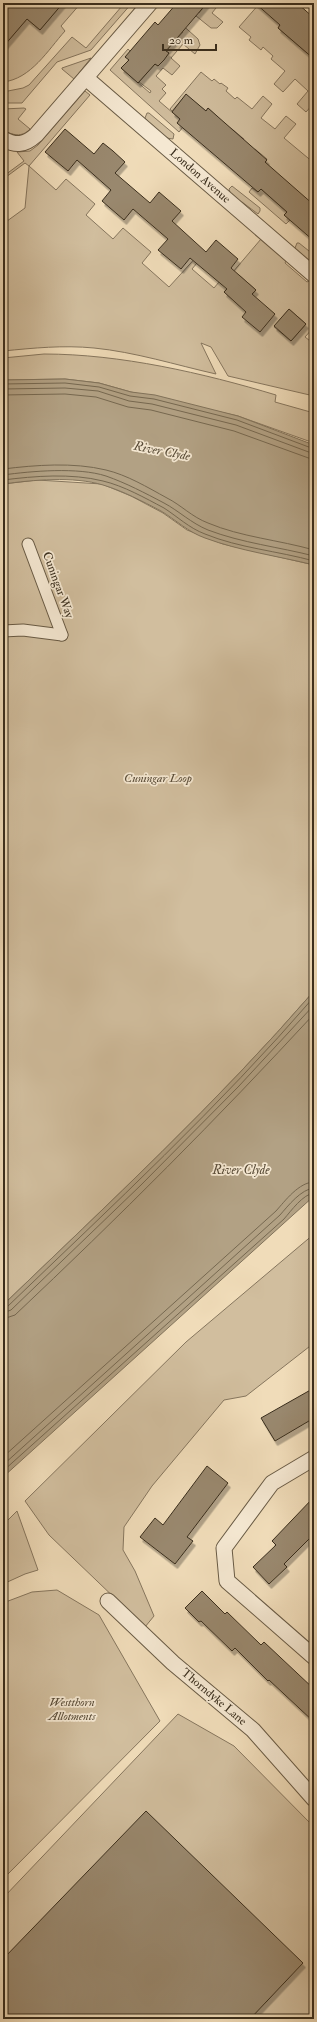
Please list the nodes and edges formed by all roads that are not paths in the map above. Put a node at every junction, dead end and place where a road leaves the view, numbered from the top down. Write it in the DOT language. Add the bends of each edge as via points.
graph roads {
  1 [pos="150,3"];
  2 [pos="86,78"];
  3 [pos="3,139"];
  4 [pos="314,275"];
  5 [pos="28,544"];
  6 [pos="3,631"];
  7 [pos="314,1458"];
  8 [pos="108,1600"];
  9 [pos="314,1657"];
  10 [pos="314,1799"];
  1 -- 2 [label="street"];
  2 -- 3 [label="street" via="31,140 16,144"];
  2 -- 4 [label="street, London Avenue"];
  5 -- 6 [label="street, Cuningar Way" via="62,635 23,630"];
  7 -- 9 [label="street" via="272,1484 224,1548 227,1581"];
  8 -- 10 [label="street, Thorndyke Lane" via="173,1663 253,1730"];
}
